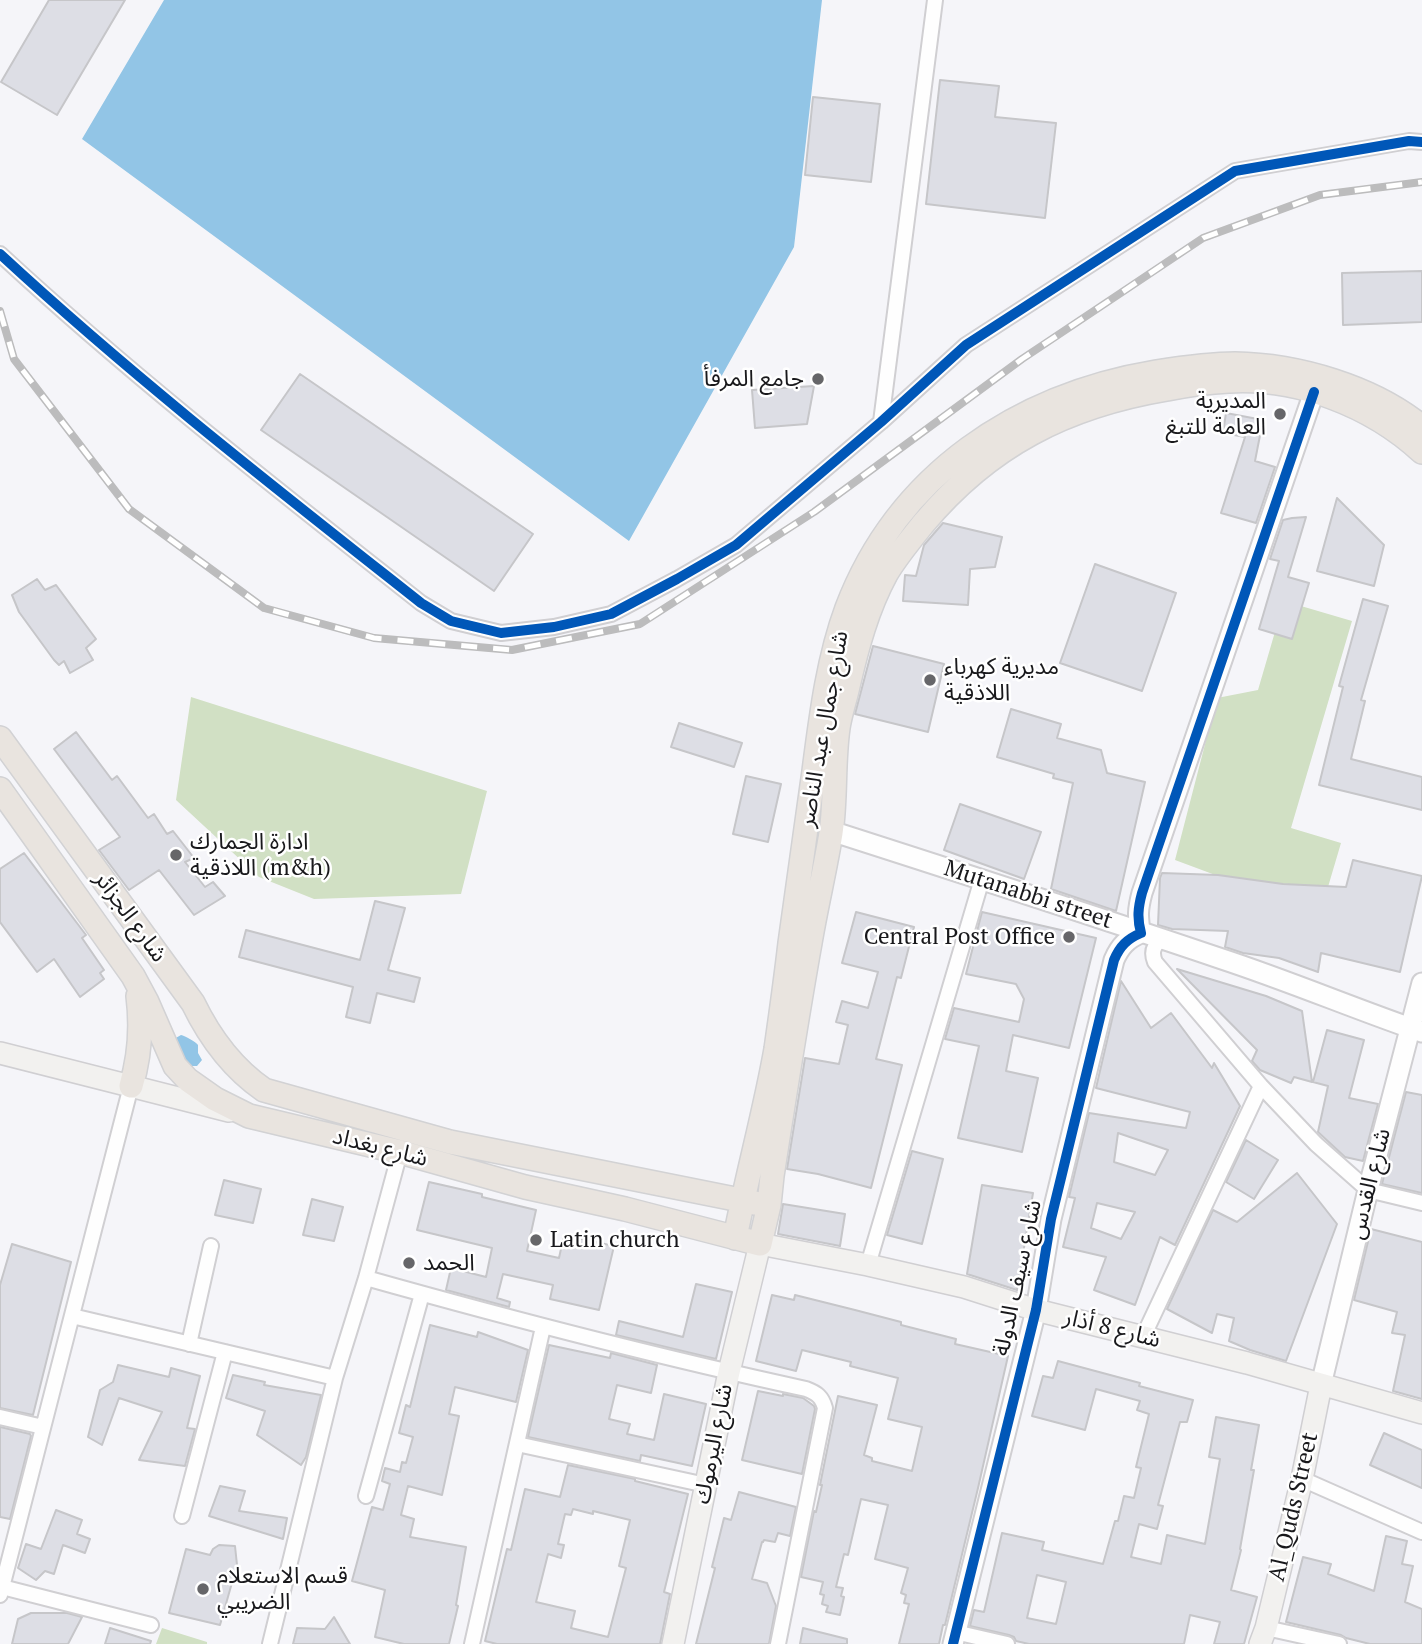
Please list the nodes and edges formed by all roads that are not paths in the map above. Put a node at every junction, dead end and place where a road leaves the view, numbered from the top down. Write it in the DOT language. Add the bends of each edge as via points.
graph roads {
  1 [pos="935,0"];
  2 [pos="1422,142"];
  3 [pos="0,254"];
  4 [pos="1314,391"];
  5 [pos="881,422"];
  6 [pos="1422,427"];
  7 [pos="1422,452"];
  8 [pos="0,738"];
  9 [pos="0,789"];
  10 [pos="831,831"];
  11 [pos="982,879"];
  12 [pos="1142,933"];
  13 [pos="1161,940"];
  14 [pos="133,976"];
  15 [pos="1422,983"];
  16 [pos="1416,1030"];
  17 [pos="0,1053"];
  18 [pos="131,1086"];
  19 [pos="1261,1087"];
  20 [pos="264,1090"];
  21 [pos="249,1116"];
  22 [pos="400,1152"];
  23 [pos="1368,1190"];
  24 [pos="742,1201"];
  25 [pos="1422,1203"];
  26 [pos="769,1205"];
  27 [pos="735,1238"];
  28 [pos="760,1244"];
  29 [pos="211,1246"];
  30 [pos="868,1265"];
  31 [pos="366,1278"];
  32 [pos="422,1294"];
  33 [pos="1035,1310"];
  34 [pos="72,1316"];
  35 [pos="543,1327"];
  36 [pos="1143,1337"];
  37 [pos="190,1344"];
  38 [pos="225,1352"];
  39 [pos="729,1372"];
  40 [pos="335,1378"];
  41 [pos="1321,1385"];
  42 [pos="1422,1413"];
  43 [pos="0,1417"];
  44 [pos="43,1427"];
  45 [pos="517,1444"];
  46 [pos="1301,1479"];
  47 [pos="706,1485"];
  48 [pos="366,1496"];
  49 [pos="182,1516"];
  50 [pos="1422,1532"];
  51 [pos="1,1591"];
  52 [pos="151,1625"];
  53 [pos="1263,1636"];
  54 [pos="954,1638"];
  55 [pos="270,1644"];
  56 [pos="472,1644"];
  57 [pos="673,1644"];
  58 [pos="778,1644"];
  59 [pos="1007,1644"];
  60 [pos="1339,1644"];
  1 -- 5 [label="street"];
  2 -- 5 [label="street" via="1235,171 966,345"];
  3 -- 5 [label="street" via="243,463 421,603 451,621 501,633 611,614 677,579 736,545"];
  4 -- 7 [label="main road, شارع جمال عبد الناصر" via="1378,419"];
  4 -- 10 [label="main road, شارع جمال عبد الناصر" via="1231,381 1139,393 1053,422 975,471 941,502 912,538 886,574 866,618 838,728"];
  4 -- 12 [label="street" via="1142,893 1138,911"];
  6 -- 24 [label="main road, شارع جمال عبد الناصر" via="1370,396 1327,379 1282,368 1190,366 1075,393 1009,422 949,463 899,515 861,576 832,661 775,1051"];
  8 -- 20 [label="main road, شارع الجزائر" via="193,1003 222,1051 247,1079"];
  9 -- 14 [label="main road, شارع الجزائر"];
  10 -- 11 [label="street, Mutanabbi street"];
  10 -- 26 [label="main road, شارع جمال عبد الناصر"];
  11 -- 12 [label="street, Mutanabbi street"];
  11 -- 30 [label="street"];
  12 -- 13 [label="street, Mutanabbi street"];
  12 -- 33 [label="street, شارع سيف الدولة" via="1124,943 1114,960 1051,1219"];
  13 -- 16 [label="street, Mutanabbi street"];
  13 -- 19 [label="street" via="1153,949 1155,962"];
  14 -- 18 [label="main road" via="141,1031"];
  14 -- 21 [label="main road, شارع الجزائر" via="176,1066 215,1099"];
  15 -- 16 [label="street, شارع القدس"];
  16 -- 23 [label="street, شارع القدس"];
  17 -- 18 [label="main road, شارع بغداد"];
  18 -- 21 [label="main road, شارع بغداد"];
  18 -- 34 [label="street"];
  19 -- 23 [label="street"];
  19 -- 36 [label="street"];
  20 -- 24 [label="main road, شارع بغداد" via="450,1142"];
  21 -- 22 [label="main road, شارع بغداد"];
  22 -- 27 [label="main road, شارع بغداد" via="525,1188"];
  22 -- 31 [label="street"];
  23 -- 25 [label="street"];
  23 -- 41 [label="street, شارع القدس"];
  24 -- 26 [label="main road, شارع بغداد"];
  24 -- 27 [label="main road, شارع جمال عبد الناصر"];
  26 -- 28 [label="main road, شارع جمال عبد الناصر"];
  27 -- 28 [label="main road, شارع بغداد"];
  28 -- 30 [label="main road, شارع 8 أذار"];
  28 -- 39 [label="main road, شارع اليرموك"];
  29 -- 37 [label="street"];
  30 -- 33 [label="main road, شارع 8 أذار" via="964,1287"];
  31 -- 32 [label="street"];
  31 -- 40 [label="street"];
  32 -- 35 [label="street"];
  32 -- 48 [label="street"];
  33 -- 36 [label="main road, شارع 8 أذار"];
  33 -- 54 [label="street, شارع سيف الدولة"];
  34 -- 37 [label="street"];
  34 -- 44 [label="street"];
  35 -- 39 [label="street"];
  35 -- 45 [label="street"];
  36 -- 41 [label="main road, شارع 8 أذار"];
  37 -- 38 [label="street"];
  38 -- 40 [label="street"];
  38 -- 49 [label="street"];
  39 -- 47 [label="main road, شارع اليرموك"];
  39 -- 58 [label="street" via="816,1392 825,1408"];
  40 -- 55 [label="street"];
  41 -- 42 [label="main road, شارع 8 أذار"];
  41 -- 46 [label="main road, Al_Quds Street"];
  43 -- 44 [label="street"];
  44 -- 51 [label="street"];
  45 -- 47 [label="street"];
  45 -- 56 [label="street"];
  46 -- 50 [label="street"];
  46 -- 53 [label="main road, Al_Quds Street"];
  47 -- 57 [label="main road, شارع اليرموك"];
  51 -- 52 [label="street"];
  53 -- 60 [label="street"];
  54 -- 59 [label="street"];
}
